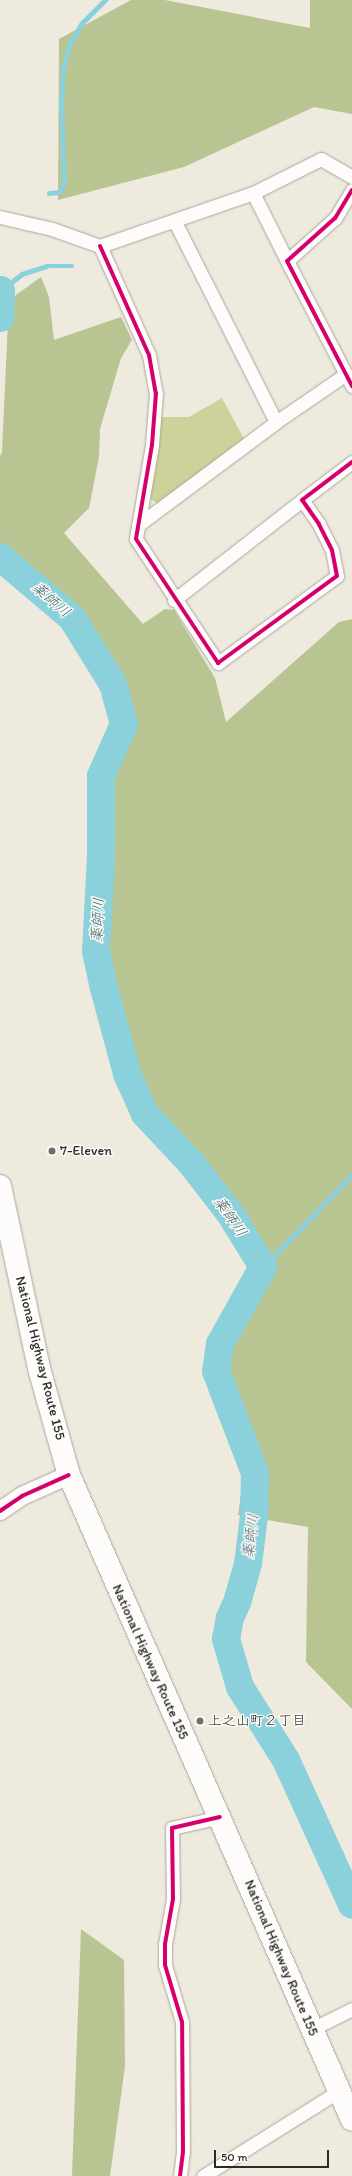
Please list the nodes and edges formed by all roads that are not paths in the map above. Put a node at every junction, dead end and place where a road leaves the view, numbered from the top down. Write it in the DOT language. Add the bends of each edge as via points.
graph roads {
  1 [pos="352,177"];
  2 [pos="352,190"];
  3 [pos="253,193"];
  4 [pos="0,216"];
  5 [pos="176,222"];
  6 [pos="100,246"];
  7 [pos="287,261"];
  8 [pos="346,374"];
  9 [pos="352,386"];
  10 [pos="276,422"];
  11 [pos="352,462"];
  12 [pos="302,500"];
  13 [pos="138,525"];
  14 [pos="174,600"];
  15 [pos="0,1186"];
  16 [pos="69,1475"];
  17 [pos="0,1511"];
  18 [pos="220,1817"];
  19 [pos="352,2009"];
  20 [pos="312,2029"];
  21 [pos="339,2091"];
  22 [pos="352,2120"];
  23 [pos="180,2176"];
  24 [pos="203,2176"];
  1 -- 3 [label="street" via="321,158"];
  2 -- 7 [label="street" via="336,218"];
  3 -- 5 [label="street"];
  3 -- 7 [label="street"];
  4 -- 6 [label="street" via="52,229"];
  5 -- 6 [label="street"];
  5 -- 10 [label="street"];
  6 -- 13 [label="street" via="149,355 156,393 152,445"];
  7 -- 8 [label="street"];
  8 -- 9 [label="street"];
  8 -- 10 [label="street"];
  10 -- 13 [label="street"];
  11 -- 12 [label="street"];
  12 -- 14 [label="street"];
  12 -- 14 [label="street" via="319,524 332,550 336,576 218,663"];
  13 -- 14 [label="street" via="136,540"];
  15 -- 16 [label="highway, National Highway Route 155" via="40,1372"];
  16 -- 17 [label="street" via="22,1496"];
  16 -- 18 [label="highway, National Highway Route 155"];
  18 -- 20 [label="highway, National Highway Route 155"];
  18 -- 23 [label="street" via="172,1828 172,1899 165,1944 165,1965 182,2028 183,2152"];
  19 -- 20 [label="street"];
  20 -- 21 [label="highway, National Highway Route 155"];
  21 -- 22 [label="highway, National Highway Route 155"];
  21 -- 24 [label="street"];
}
